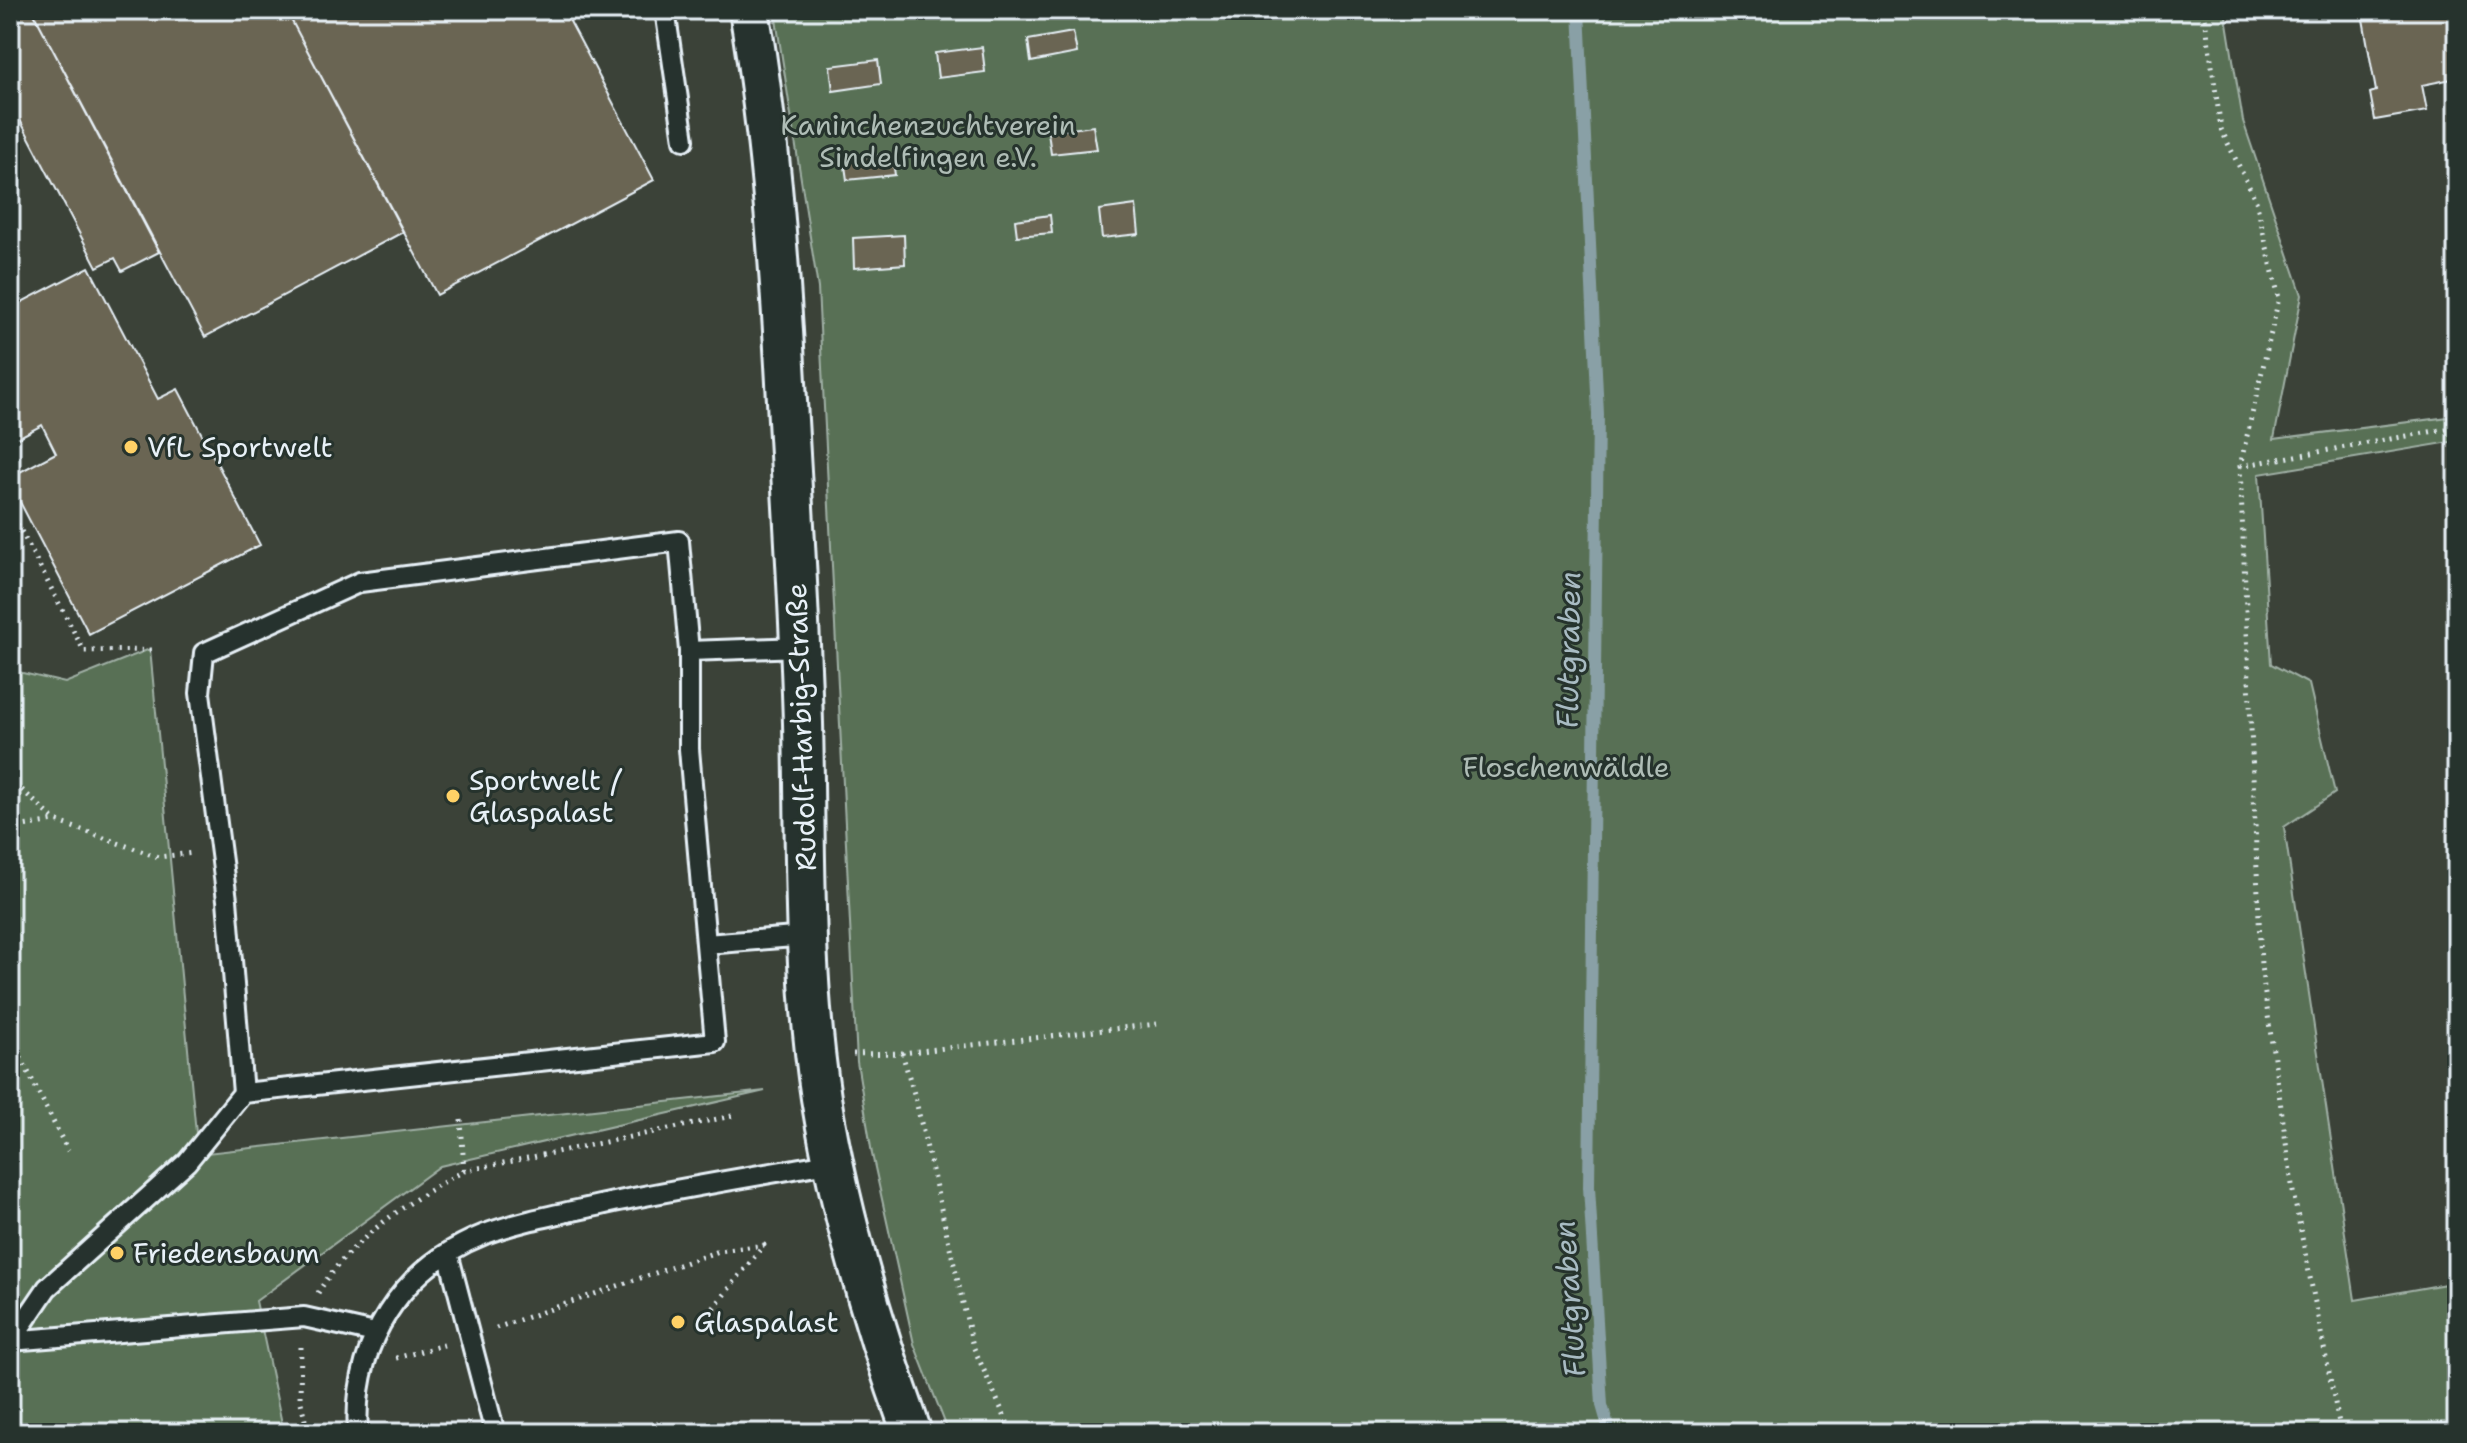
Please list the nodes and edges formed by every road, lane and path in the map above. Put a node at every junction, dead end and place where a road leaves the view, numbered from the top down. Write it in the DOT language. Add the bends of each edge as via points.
graph roads {
  1 [pos="665,10"];
  2 [pos="749,10"];
  3 [pos="2204,10"];
  4 [pos="684,140"];
  5 [pos="2457,427"];
  6 [pos="2240,466"];
  7 [pos="10,510"];
  8 [pos="801,647"];
  9 [pos="153,650"];
  10 [pos="689,651"];
  11 [pos="10,779"];
  12 [pos="56,821"];
  13 [pos="10,828"];
  14 [pos="221,850"];
  15 [pos="807,936"];
  16 [pos="706,944"];
  17 [pos="1157,1024"];
  18 [pos="10,1036"];
  19 [pos="902,1053"];
  20 [pos="816,1059"];
  21 [pos="243,1093"];
  22 [pos="737,1115"];
  23 [pos="461,1120"];
  24 [pos="68,1151"];
  25 [pos="835,1162"];
  26 [pos="464,1171"];
  27 [pos="448,1253"];
  28 [pos="304,1317"];
  29 [pos="703,1321"];
  30 [pos="375,1333"];
  31 [pos="470,1338"];
  32 [pos="11,1341"];
  33 [pos="362,1367"];
  34 [pos="308,1433"];
  35 [pos="358,1433"];
  36 [pos="495,1433"];
  37 [pos="912,1433"];
  38 [pos="1012,1433"];
  39 [pos="2341,1433"];
  1 -- 4 [label="lane"];
  2 -- 8 [label="street, Rudolf-Harbig-Straße" via="762,87 781,291"];
  3 -- 6 [label="path" via="2221,129 2256,201 2279,298"];
  5 -- 6 [label="path"];
  6 -- 39 [label="path" via="2261,966 2293,1192"];
  7 -- 9 [label="path" via="84,651"];
  8 -- 10 [label="lane"];
  8 -- 15 [label="street, Rudolf-Harbig-Straße"];
  10 -- 14 [label="lane" via="679,541 360,582 204,653 200,693"];
  10 -- 16 [label="lane" via="689,749"];
  11 -- 12 [label="path"];
  12 -- 13 [label="path"];
  12 -- 14 [label="path" via="158,857"];
  14 -- 21 [label="lane"];
  15 -- 16 [label="lane"];
  15 -- 20 [label="street, Rudolf-Harbig-Straße"];
  16 -- 21 [label="lane" via="715,1042"];
  17 -- 19 [label="path"];
  18 -- 24 [label="path"];
  19 -- 20 [label="path"];
  19 -- 38 [label="path" via="973,1346"];
  20 -- 25 [label="street, Rudolf-Harbig-Straße"];
  21 -- 32 [label="lane" via="187,1162 47,1288"];
  22 -- 26 [label="path"];
  23 -- 26 [label="path"];
  25 -- 27 [label="lane" via="536,1219 485,1234"];
  25 -- 37 [label="street, Rudolf-Harbig-Straße" via="880,1340"];
  26 -- 28 [label="path" via="431,1189 360,1245 322,1287"];
  27 -- 30 [label="lane" via="395,1298"];
  27 -- 31 [label="lane"];
  28 -- 30 [label="lane"];
  28 -- 32 [label="lane"];
  28 -- 34 [label="path" via="300,1398"];
  29 -- 31 [label="path" via="764,1245 719,1251"];
  30 -- 33 [label="lane"];
  31 -- 33 [label="path"];
  31 -- 36 [label="lane"];
  33 -- 35 [label="lane"];
}
